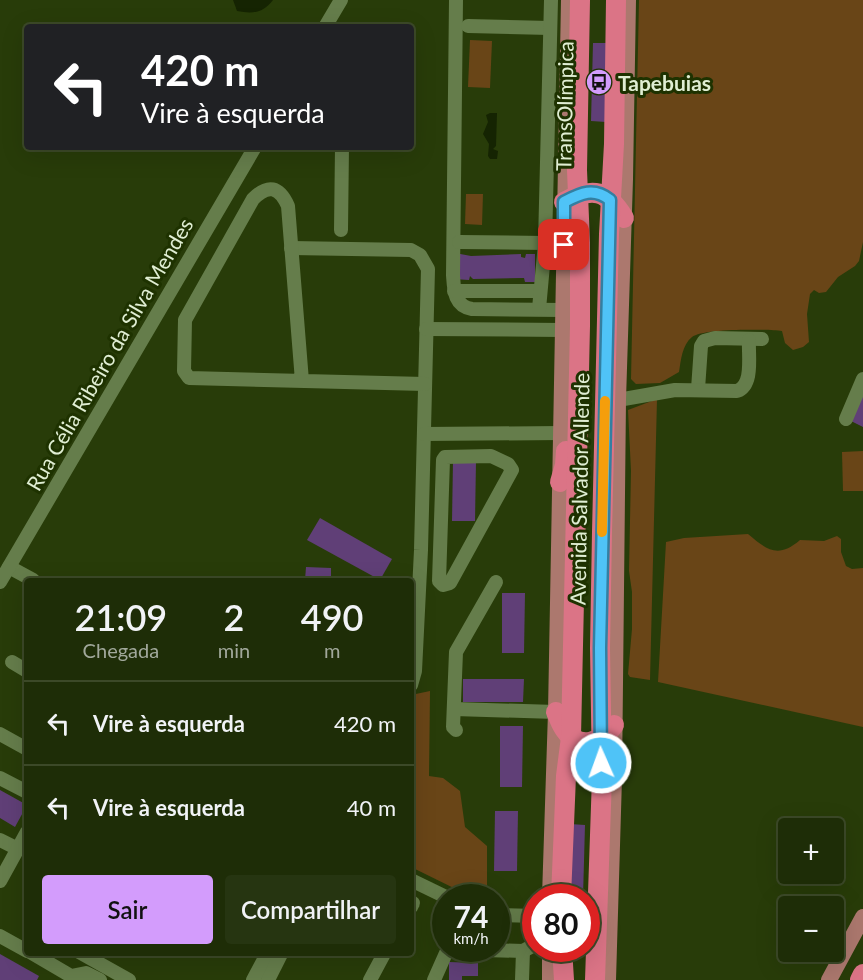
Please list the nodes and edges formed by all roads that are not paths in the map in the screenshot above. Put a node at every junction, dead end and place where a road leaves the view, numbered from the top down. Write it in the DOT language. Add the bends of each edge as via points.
graph roads {
  1 [pos="341,0"];
  2 [pos="456,0"];
  3 [pos="551,0"];
  4 [pos="569,0"];
  5 [pos="580,0"];
  6 [pos="588,0"];
  7 [pos="609,0"];
  8 [pos="616,0"];
  9 [pos="628,0"];
  10 [pos="327,24"];
  11 [pos="468,26"];
  12 [pos="550,28"];
  13 [pos="253,150"];
  14 [pos="342,150"];
  15 [pos="588,197"];
  16 [pos="624,218"];
  17 [pos="341,230"];
  18 [pos="459,242"];
  19 [pos="545,243"];
  20 [pos="291,248"];
  21 [pos="454,291"];
  22 [pos="539,291"];
  23 [pos="539,309"];
  24 [pos="563,310"];
  25 [pos="571,328"];
  26 [pos="426,329"];
  27 [pos="863,378"];
  28 [pos="302,381"];
  29 [pos="425,384"];
  30 [pos="698,389"];
  31 [pos="618,400"];
  32 [pos="846,419"];
  33 [pos="561,433"];
  34 [pos="424,434"];
  35 [pos="496,434"];
  36 [pos="496,458"];
  37 [pos="560,482"];
  38 [pos="616,521"];
  39 [pos="9,567"];
  40 [pos="29,578"];
  41 [pos="0,582"];
  42 [pos="496,582"];
  43 [pos="600,648"];
  44 [pos="12,662"];
  45 [pos="24,669"];
  46 [pos="414,674"];
  47 [pos="454,709"];
  48 [pos="556,712"];
  49 [pos="456,730"];
  50 [pos="0,734"];
  51 [pos="591,737"];
  52 [pos="24,747"];
  53 [pos="0,778"];
  54 [pos="24,790"];
  55 [pos="24,838"];
  56 [pos="0,840"];
  57 [pos="18,849"];
  58 [pos="0,881"];
  59 [pos="414,881"];
  60 [pos="550,884"];
  61 [pos="562,884"];
  62 [pos="568,884"];
  63 [pos="432,890"];
  64 [pos="863,917"];
  65 [pos="0,936"];
  66 [pos="522,948"];
  67 [pos="24,950"];
  68 [pos="35,956"];
  69 [pos="75,956"];
  70 [pos="85,956"];
  71 [pos="268,956"];
  72 [pos="279,956"];
  73 [pos="383,956"];
  74 [pos="526,962"];
  75 [pos="550,962"];
  76 [pos="563,962"];
  77 [pos="569,962"];
  78 [pos="65,972"];
  79 [pos="863,974"];
  80 [pos="266,977"];
  81 [pos="100,980"];
  82 [pos="129,980"];
  83 [pos="370,980"];
  84 [pos="434,980"];
  85 [pos="522,980"];
  86 [pos="550,980"];
  87 [pos="564,980"];
  88 [pos="570,980"];
  89 [pos="588,980"];
  90 [pos="595,980"];
  91 [pos="608,980"];
  92 [pos="829,980"];
  93 [pos="860,980"];
  1 -- 10 [label="street"];
  2 -- 21 [label="street"];
  3 -- 12 [label="street"];
  4 -- 15 [label="main road, Avenida Salvador Allende"];
  5 -- 15 [label="highway, Avenida Salvador Allende"];
  6 -- 15 [label="street, TransOlímpica"];
  7 -- 15 [label="street, TransOlímpica" via="606,169"];
  8 -- 15 [label="highway, Avenida Salvador Allende" via="614,144"];
  9 -- 16 [label="main road, Avenida Salvador Allende"];
  11 -- 12 [label="street"];
  12 -- 19 [label="street"];
  13 -- 39 [label="street, Rua Célia Ribeiro da Silva Mendes"];
  14 -- 17 [label="street"];
  15 -- 16 [label="highway"];
  15 -- 24 [label="main road, Avenida Salvador Allende"];
  15 -- 25 [label="highway, Avenida Salvador Allende"];
  15 -- 43 [label="highway, Avenida Salvador Allende"];
  15 -- 51 [label="street, TransOlímpica"];
  15 -- 51 [label="street, TransOlímpica" via="600,232"];
  16 -- 31 [label="main road, Avenida Salvador Allende"];
  18 -- 19 [label="street"];
  19 -- 22 [label="street"];
  20 -- 26 [label="street" via="416,251 428,269"];
  20 -- 28 [label="street"];
  20 -- 28 [label="street" via="288,206 282,194 266,189 253,199 185,320 184,371 189,378"];
  21 -- 22 [label="street"];
  21 -- 23 [label="street" via="466,308"];
  22 -- 23 [label="street"];
  23 -- 24 [label="street"];
  24 -- 25 [label="main road, Avenida Salvador Allende"];
  25 -- 26 [label="street"];
  25 -- 33 [label="main road, Avenida Salvador Allende"];
  25 -- 37 [label="highway" via="576,336 565,465"];
  25 -- 51 [label="highway, Avenida Salvador Allende"];
  26 -- 29 [label="street"];
  27 -- 32 [label="street"];
  28 -- 29 [label="street"];
  29 -- 34 [label="street"];
  30 -- 30 [label="street" via="704,341 755,340 746,386 737,391"];
  30 -- 31 [label="street"];
  31 -- 38 [label="main road, Avenida Salvador Allende"];
  33 -- 35 [label="street"];
  33 -- 37 [label="main road, Avenida Salvador Allende"];
  34 -- 35 [label="street"];
  34 -- 46 [label="street"];
  35 -- 36 [label="street"];
  36 -- 36 [label="street" via="512,470 450,583 443,585 439,581 443,460"];
  37 -- 48 [label="main road, Avenida Salvador Allende"];
  38 -- 43 [label="highway" via="610,538"];
  38 -- 51 [label="main road, Avenida Salvador Allende"];
  39 -- 40 [label="street"];
  39 -- 41 [label="street, Rua Célia Ribeiro da Silva Mendes"];
  42 -- 47 [label="street" via="456,652"];
  43 -- 51 [label="highway, Avenida Salvador Allende"];
  44 -- 45 [label="street"];
  47 -- 48 [label="street"];
  47 -- 49 [label="street"];
  48 -- 51 [label="highway" via="565,730"];
  48 -- 60 [label="main road, Avenida Salvador Allende"];
  50 -- 52 [label="street"];
  51 -- 61 [label="highway, Avenida Salvador Allende" via="566,776"];
  51 -- 62 [label="street, TransOlímpica" via="572,776"];
  51 -- 89 [label="street, TransOlímpica" via="595,777"];
  51 -- 90 [label="highway, Avenida Salvador Allende" via="602,777"];
  51 -- 91 [label="main road, Avenida Salvador Allende"];
  53 -- 54 [label="street"];
  55 -- 57 [label="street"];
  56 -- 57 [label="street"];
  57 -- 58 [label="street"];
  59 -- 63 [label="street"];
  64 -- 92 [label="main road"];
  65 -- 67 [label="street"];
  66 -- 84 [label="street" via="451,949"];
  68 -- 78 [label="street"];
  69 -- 78 [label="street"];
  70 -- 82 [label="street"];
  71 -- 80 [label="street"];
  72 -- 80 [label="street"];
  73 -- 83 [label="street"];
  74 -- 85 [label="street"];
  75 -- 86 [label="main road"];
  76 -- 87 [label="highway"];
  77 -- 88 [label="street"];
  78 -- 81 [label="street" via="74,976 86,973"];
  79 -- 93 [label="highway"];
}
